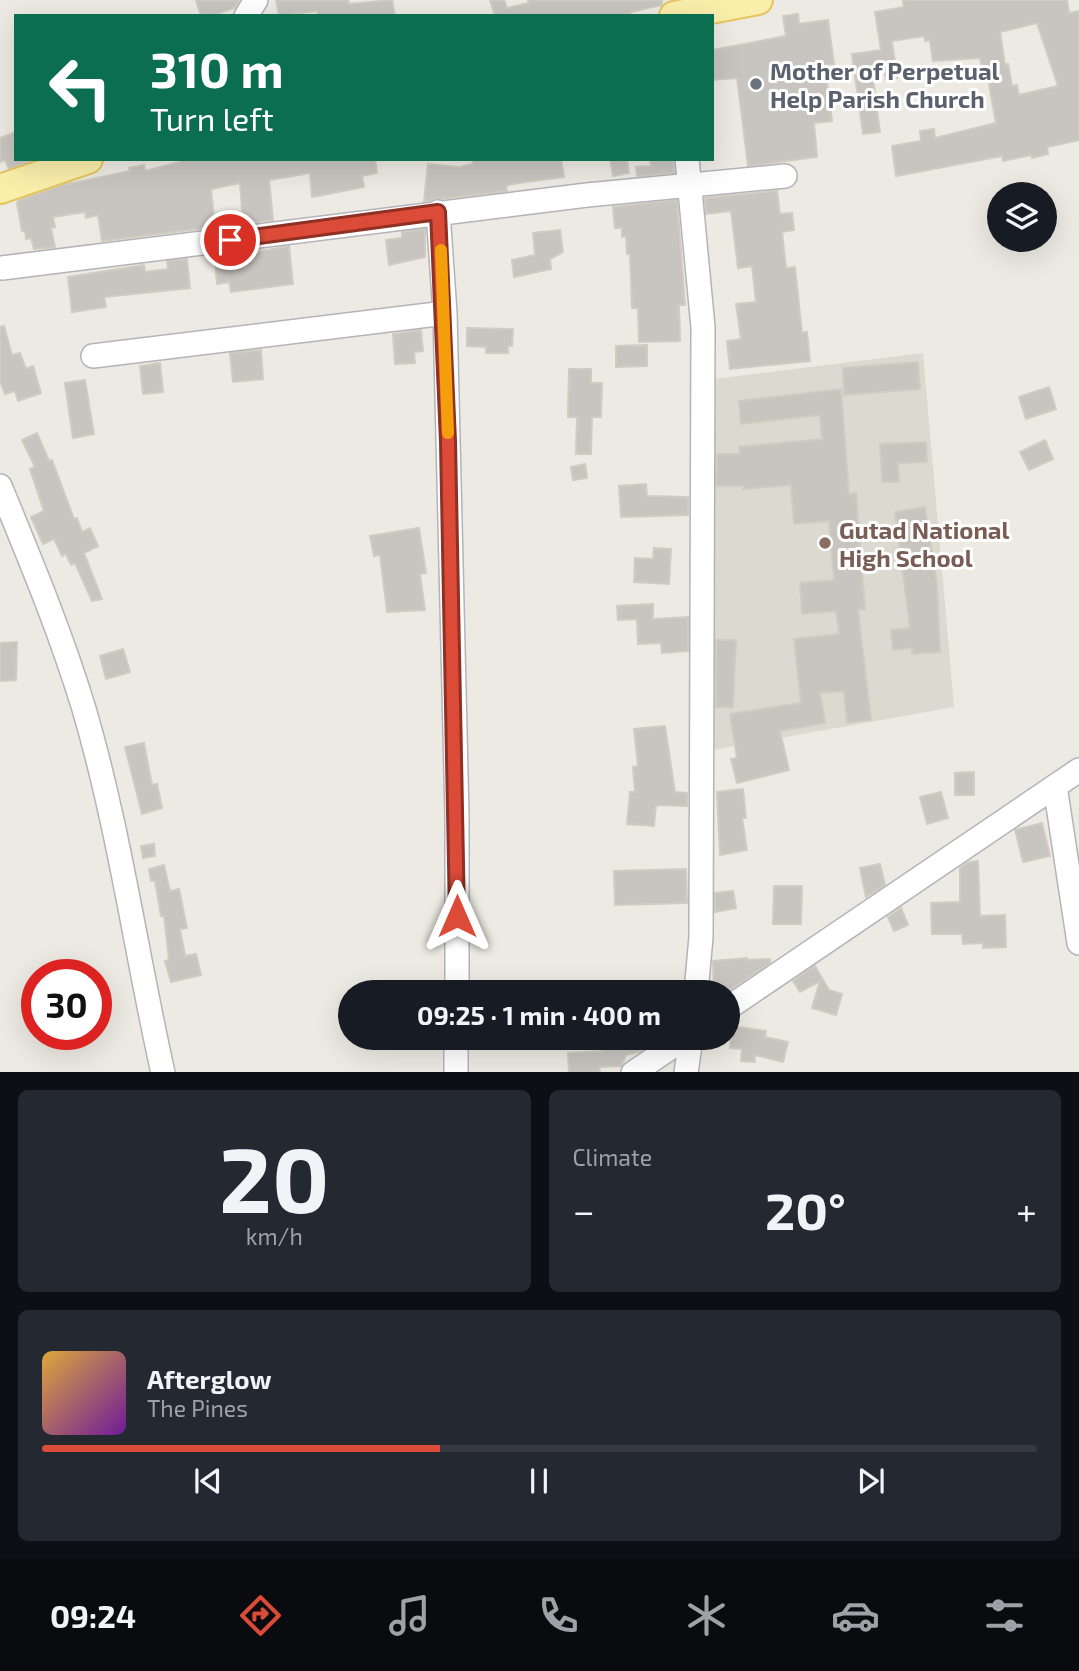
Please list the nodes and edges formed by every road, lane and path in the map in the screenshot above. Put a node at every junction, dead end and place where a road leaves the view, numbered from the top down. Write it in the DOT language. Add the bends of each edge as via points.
graph roads {
  1 [pos="758,0"];
  2 [pos="684,14"];
  3 [pos="82,161"];
  4 [pos="687,161"];
  5 [pos="785,176"];
  6 [pos="692,187"];
  7 [pos="0,189"];
  8 [pos="438,212"];
  9 [pos="2,268"];
  10 [pos="445,313"];
  11 [pos="93,356"];
  12 [pos="0,486"];
  13 [pos="1079,770"];
  14 [pos="1055,786"];
  15 [pos="1079,943"];
  16 [pos="457,980"];
  17 [pos="697,980"];
  18 [pos="740,1000"];
  19 [pos="456,1050"];
  20 [pos="667,1050"];
  21 [pos="689,1050"];
  22 [pos="163,1072"];
  23 [pos="456,1072"];
  24 [pos="634,1072"];
  25 [pos="686,1072"];
  1 -- 2 [label="main road"];
  3 -- 7 [label="main road"];
  4 -- 6 [label="street"];
  5 -- 6 [label="street"];
  6 -- 8 [label="street"];
  6 -- 17 [label="street" via="703,327 701,923"];
  8 -- 9 [label="street"];
  8 -- 10 [label="street"];
  10 -- 11 [label="street"];
  10 -- 16 [label="street"];
  12 -- 22 [label="street" via="84,708"];
  13 -- 14 [label="street"];
  14 -- 15 [label="street"];
  14 -- 18 [label="street"];
  19 -- 23 [label="street"];
  20 -- 24 [label="street"];
  21 -- 25 [label="street"];
}
